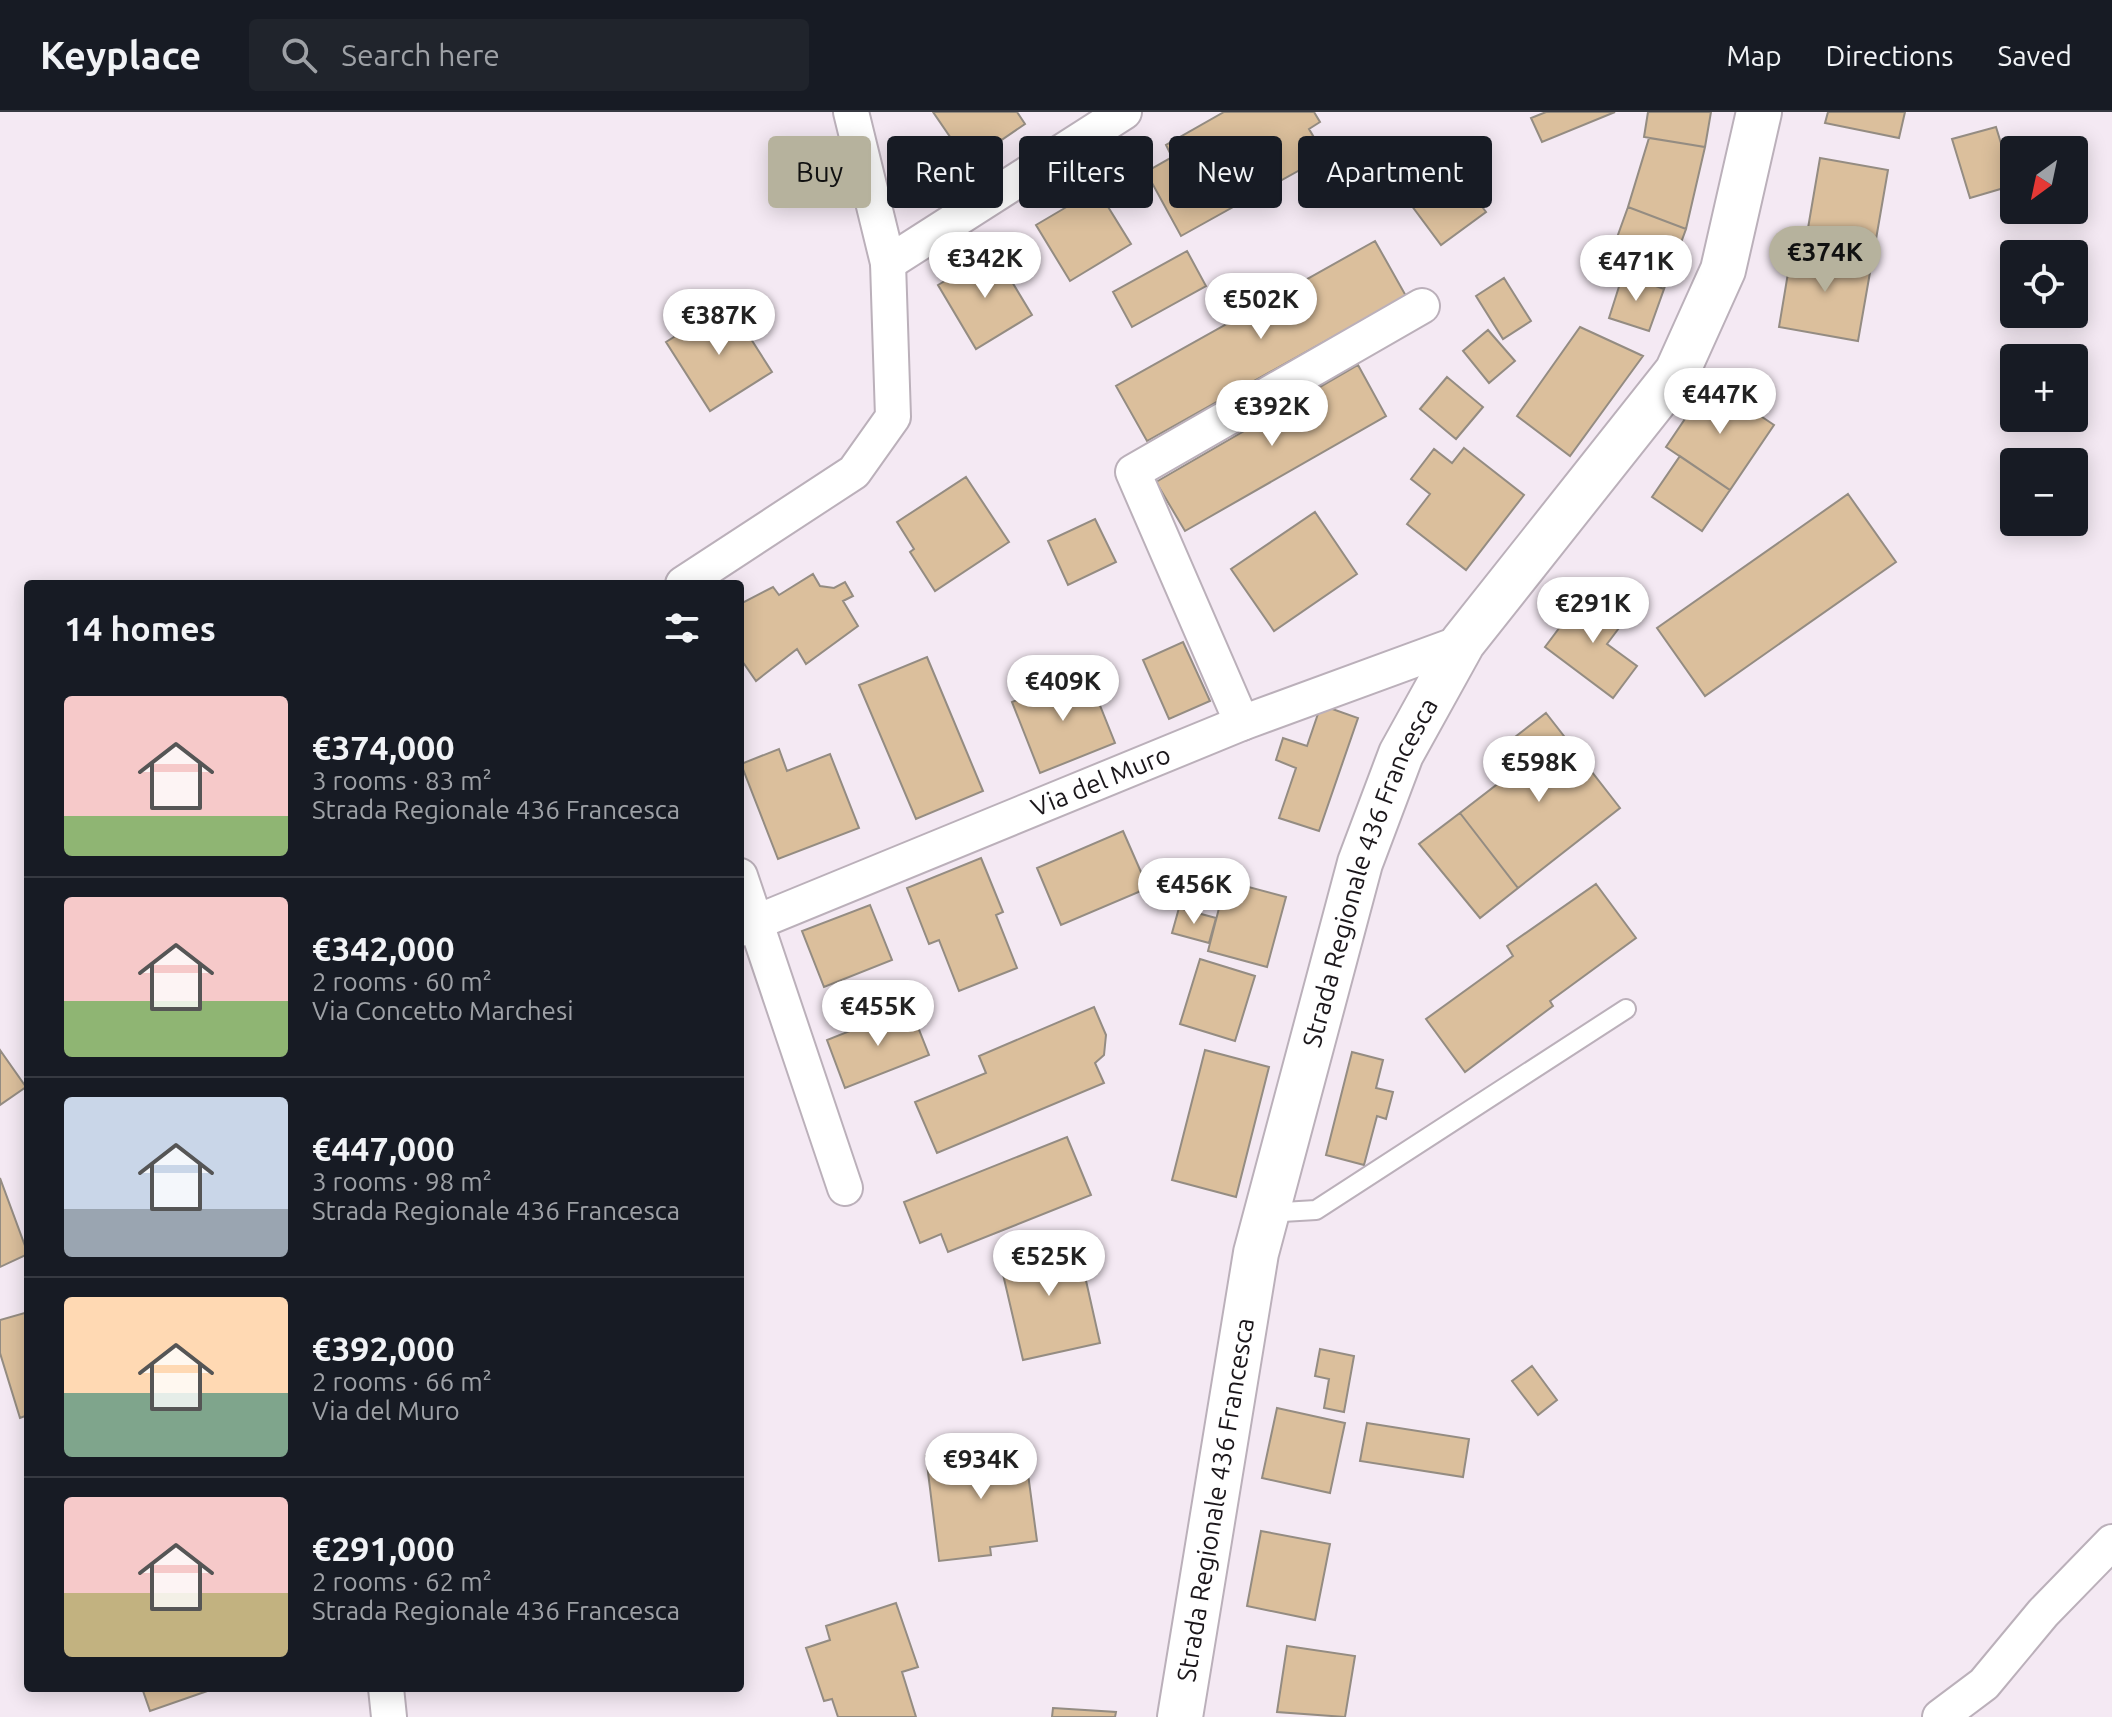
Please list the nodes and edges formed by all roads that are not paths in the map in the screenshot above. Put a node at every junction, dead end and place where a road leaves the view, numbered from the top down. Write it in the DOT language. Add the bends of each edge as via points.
graph roads {
  1 [pos="851,112"];
  2 [pos="1124,112"];
  3 [pos="1759,112"];
  4 [pos="888,263"];
  5 [pos="1422,306"];
  6 [pos="689,580"];
  7 [pos="1463,642"];
  8 [pos="1242,723"];
  9 [pos="744,900"];
  10 [pos="748,925"];
  11 [pos="1626,1009"];
  12 [pos="845,1188"];
  13 [pos="1266,1213"];
  14 [pos="2112,1542"];
  15 [pos="386,1692"];
  16 [pos="389,1717"];
  17 [pos="1180,1717"];
  18 [pos="1940,1717"];
  1 -- 4 [label="street"];
  2 -- 4 [label="street"];
  3 -- 7 [label="street, Strada Regionale 436 Francesca" via="1723,270 1677,372"];
  4 -- 6 [label="street" via="893,417 854,472"];
  5 -- 8 [label="street" via="1133,472"];
  7 -- 8 [label="street, Via del Muro"];
  7 -- 13 [label="street, Strada Regionale 436 Francesca" via="1401,754 1360,863"];
  8 -- 10 [label="street, Via del Muro"];
  9 -- 10 [label="street"];
  10 -- 12 [label="street"];
  11 -- 13 [label="lane" via="1316,1210"];
  13 -- 17 [label="street, Strada Regionale 436 Francesca"];
  14 -- 18 [label="street" via="1984,1684"];
  15 -- 16 [label="street"];
}
